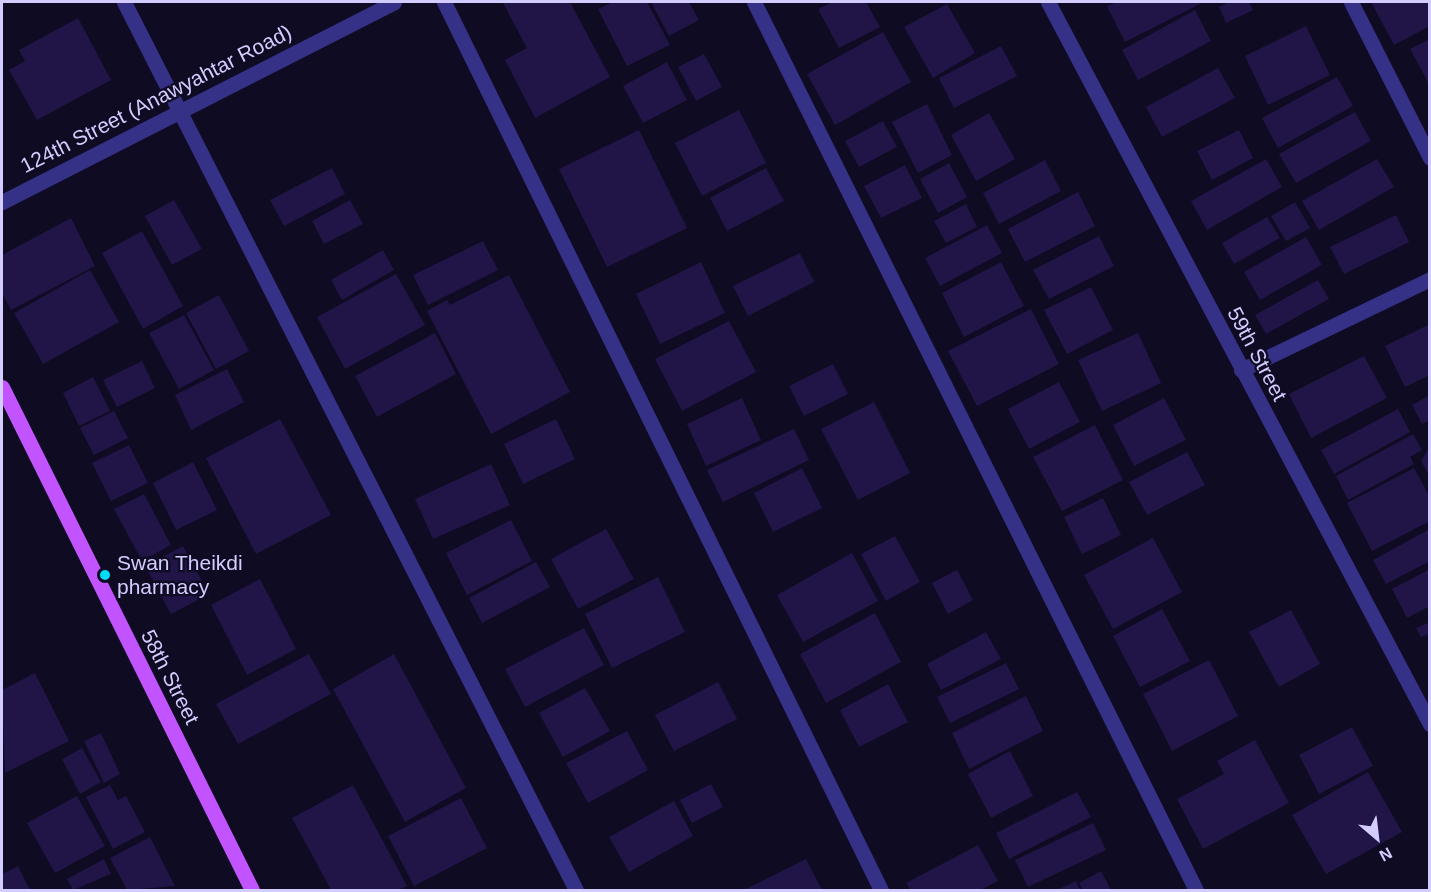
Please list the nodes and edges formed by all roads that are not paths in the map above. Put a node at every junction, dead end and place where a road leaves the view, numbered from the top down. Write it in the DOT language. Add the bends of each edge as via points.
graph roads {
  1 [pos="124,2"];
  2 [pos="394,2"];
  3 [pos="444,2"];
  4 [pos="753,2"];
  5 [pos="1048,2"];
  6 [pos="1351,2"];
  7 [pos="177,110"];
  8 [pos="1430,158"];
  9 [pos="2,202"];
  10 [pos="1430,279"];
  11 [pos="1241,370"];
  12 [pos="2,387"];
  13 [pos="1430,724"];
  14 [pos="252,891"];
  15 [pos="576,891"];
  16 [pos="882,891"];
  17 [pos="1196,891"];
  1 -- 7 [label="street"];
  2 -- 7 [label="street, 124th Street (Anawyahtar Road)"];
  3 -- 16 [label="street"];
  4 -- 17 [label="street"];
  5 -- 11 [label="street, 59th Street"];
  6 -- 8 [label="street"];
  7 -- 9 [label="street, 124th Street (Anawyahtar Road)"];
  7 -- 15 [label="street"];
  10 -- 11 [label="street"];
  11 -- 13 [label="street, 59th Street"];
  12 -- 14 [label="main road, 58th Street"];
}
